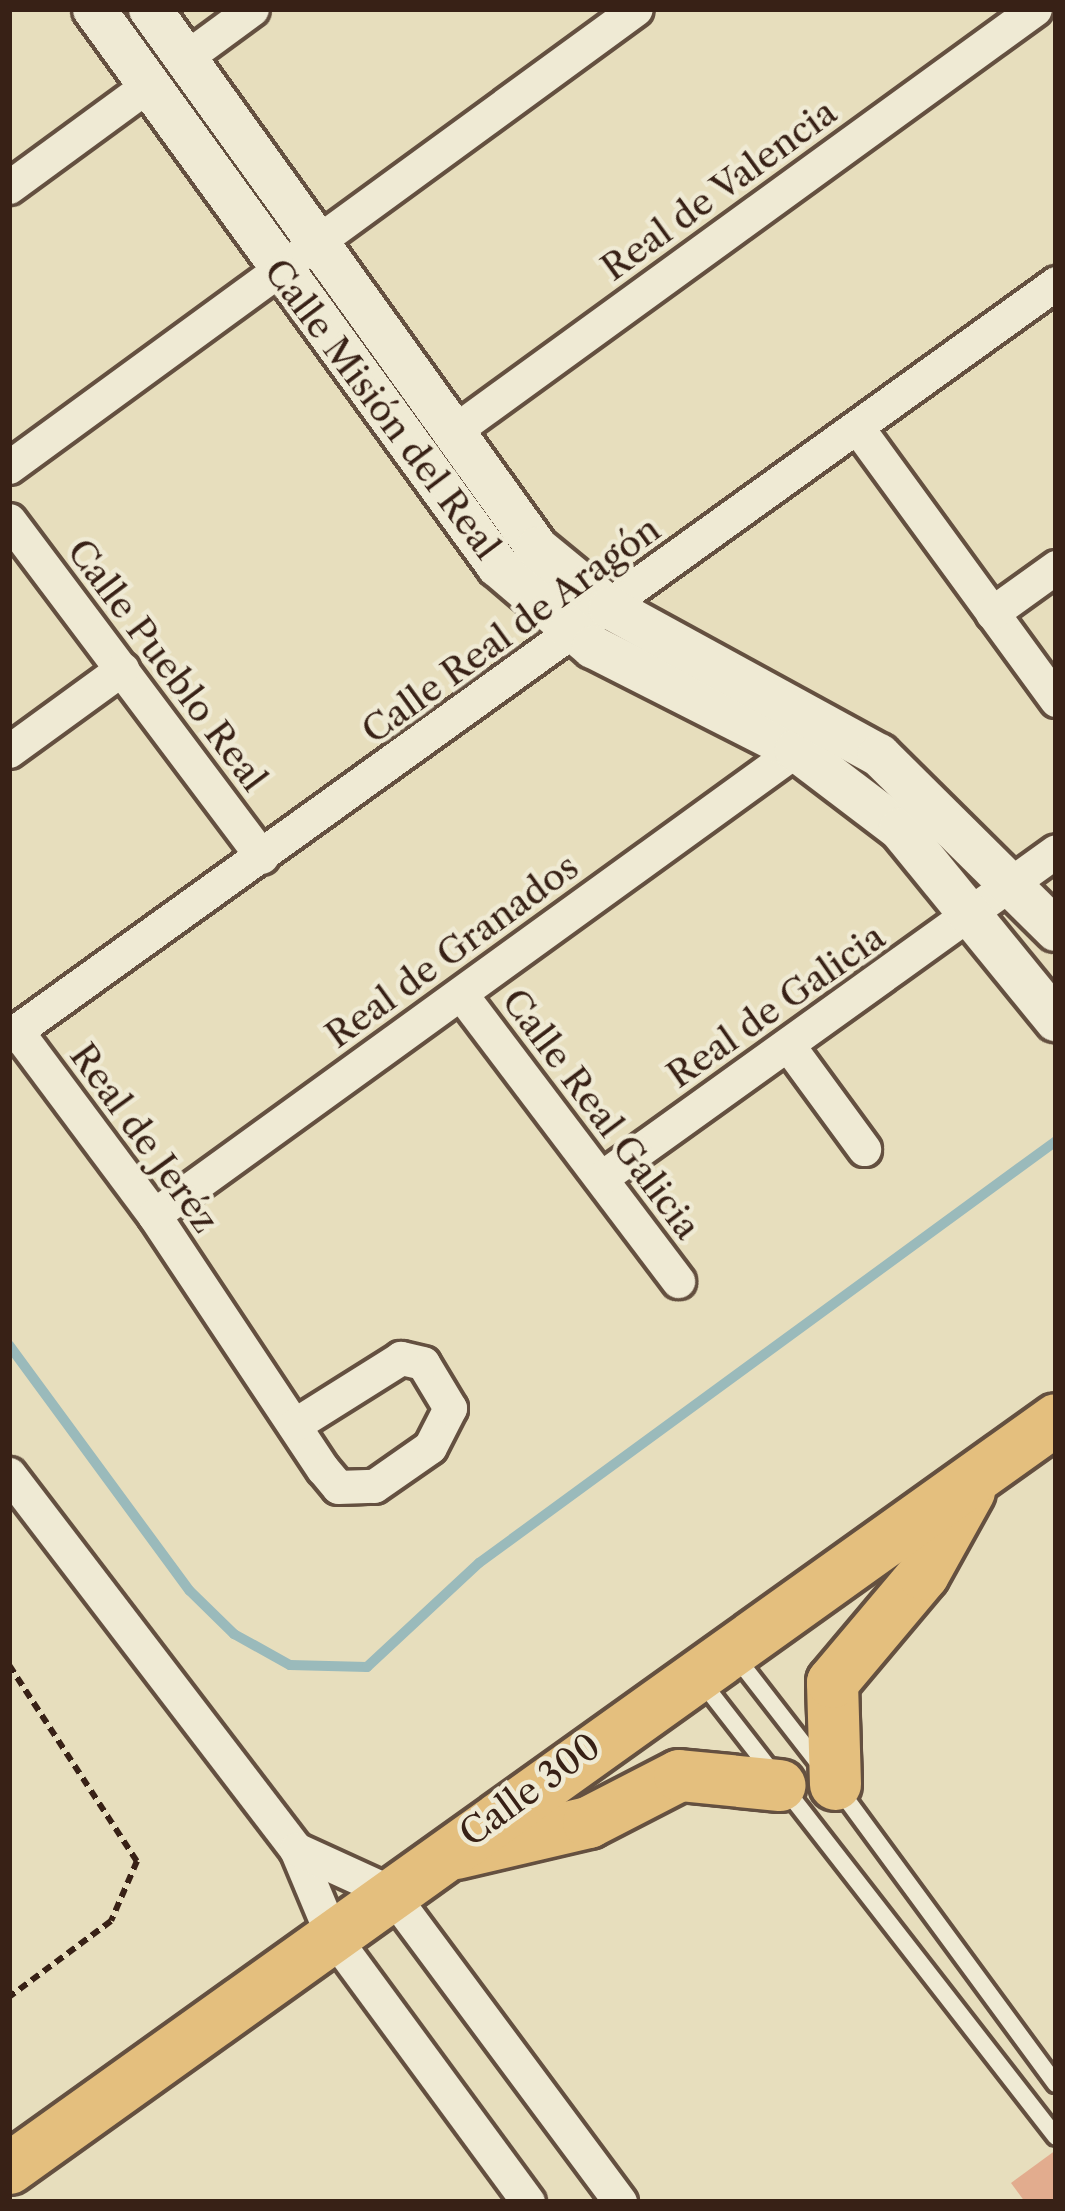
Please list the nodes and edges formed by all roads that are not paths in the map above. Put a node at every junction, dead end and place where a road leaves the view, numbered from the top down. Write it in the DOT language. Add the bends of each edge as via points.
graph roads {
  1 [pos="94,9"];
  2 [pos="150,9"];
  3 [pos="252,9"];
  4 [pos="636,9"];
  5 [pos="1035,9"];
  6 [pos="184,58"];
  7 [pos="147,86"];
  8 [pos="9,187"];
  9 [pos="310,241"];
  10 [pos="277,269"];
  11 [pos="1056,283"];
  12 [pos="857,428"];
  13 [pos="450,434"];
  14 [pos="9,466"];
  15 [pos="9,520"];
  16 [pos="1056,567"];
  17 [pos="992,613"];
  18 [pos="593,621"];
  19 [pos="122,669"];
  20 [pos="1056,700"];
  21 [pos="796,750"];
  22 [pos="9,751"];
  23 [pos="1056,851"];
  24 [pos="262,857"];
  25 [pos="996,895"];
  26 [pos="1056,930"];
  27 [pos="461,994"];
  28 [pos="1056,1020"];
  29 [pos="13,1033"];
  30 [pos="788,1045"];
  31 [pos="864,1149"];
  32 [pos="601,1178"];
  33 [pos="154,1215"];
  34 [pos="678,1281"];
  35 [pos="1056,1419"];
  36 [pos="294,1425"];
  37 [pos="9,1474"];
  38 [pos="972,1486"];
  39 [pos="711,1659"];
  40 [pos="835,1784"];
  41 [pos="780,1785"];
  42 [pos="296,1849"];
  43 [pos="438,1856"];
  44 [pos="389,1892"];
  45 [pos="332,1935"];
  46 [pos="1056,2084"];
  47 [pos="1056,2137"];
  48 [pos="9,2168"];
  49 [pos="528,2202"];
  50 [pos="620,2202"];
  1 -- 7 [label="street, Calle Misión del Real"];
  2 -- 6 [label="street, Calle Misión del Real"];
  3 -- 6 [label="street"];
  4 -- 9 [label="street"];
  5 -- 13 [label="street, Real de Valencia"];
  6 -- 9 [label="street, Calle Misión del Real"];
  7 -- 8 [label="street"];
  7 -- 10 [label="street, Calle Misión del Real"];
  9 -- 10 [label="street"];
  9 -- 13 [label="street, Calle Misión del Real"];
  10 -- 14 [label="street"];
  10 -- 18 [label="street, Calle Misión del Real" via="454,517"];
  11 -- 12 [label="street, Calle Real de Aragón"];
  12 -- 17 [label="street"];
  12 -- 18 [label="street, Calle Real de Aragón"];
  13 -- 18 [label="street, Calle Misión del Real"];
  15 -- 19 [label="street, Calle Pueblo Real"];
  16 -- 17 [label="street"];
  17 -- 20 [label="street"];
  18 -- 21 [label="street, Calle Misión del Real"];
  18 -- 24 [label="street, Calle Real de Aragón"];
  18 -- 25 [label="street, Calle Misión del Real" via="879,755"];
  19 -- 22 [label="street"];
  19 -- 24 [label="street, Calle Pueblo Real"];
  21 -- 25 [label="street, Calle Misión del Real"];
  21 -- 27 [label="street, Real de Granados"];
  23 -- 25 [label="street, Real de Galicia"];
  24 -- 29 [label="street, Calle Real de Aragón"];
  25 -- 26 [label="street, Calle Misión del Real"];
  25 -- 28 [label="street, Calle Misión del Real"];
  25 -- 30 [label="street, Real de Galicia"];
  27 -- 32 [label="street, Calle Real Galicia"];
  27 -- 33 [label="street, Real de Granados"];
  29 -- 33 [label="street, Real de Jeréz"];
  30 -- 31 [label="street"];
  30 -- 32 [label="street, Real de Galicia"];
  32 -- 34 [label="street, Calle Real Galicia"];
  33 -- 36 [label="street, Real de Jeréz"];
  35 -- 38 [label="main road, Calle 300"];
  36 -- 36 [label="street" via="338,1486 356,1490 442,1436 450,1408 422,1363 389,1361"];
  37 -- 42 [label="street"];
  38 -- 39 [label="main road, Calle 300"];
  38 -- 40 [label="main road" via="923,1574 832,1682"];
  39 -- 40 [label="lane"];
  39 -- 41 [label="lane"];
  39 -- 43 [label="main road, Calle 300"];
  40 -- 46 [label="lane"];
  41 -- 43 [label="main road" via="679,1775 588,1822"];
  41 -- 47 [label="lane"];
  42 -- 44 [label="street"];
  42 -- 45 [label="street"];
  43 -- 44 [label="main road, Calle 300"];
  44 -- 45 [label="main road, Calle 300"];
  44 -- 50 [label="street"];
  45 -- 48 [label="main road, Calle 300"];
  45 -- 49 [label="street"];
}
